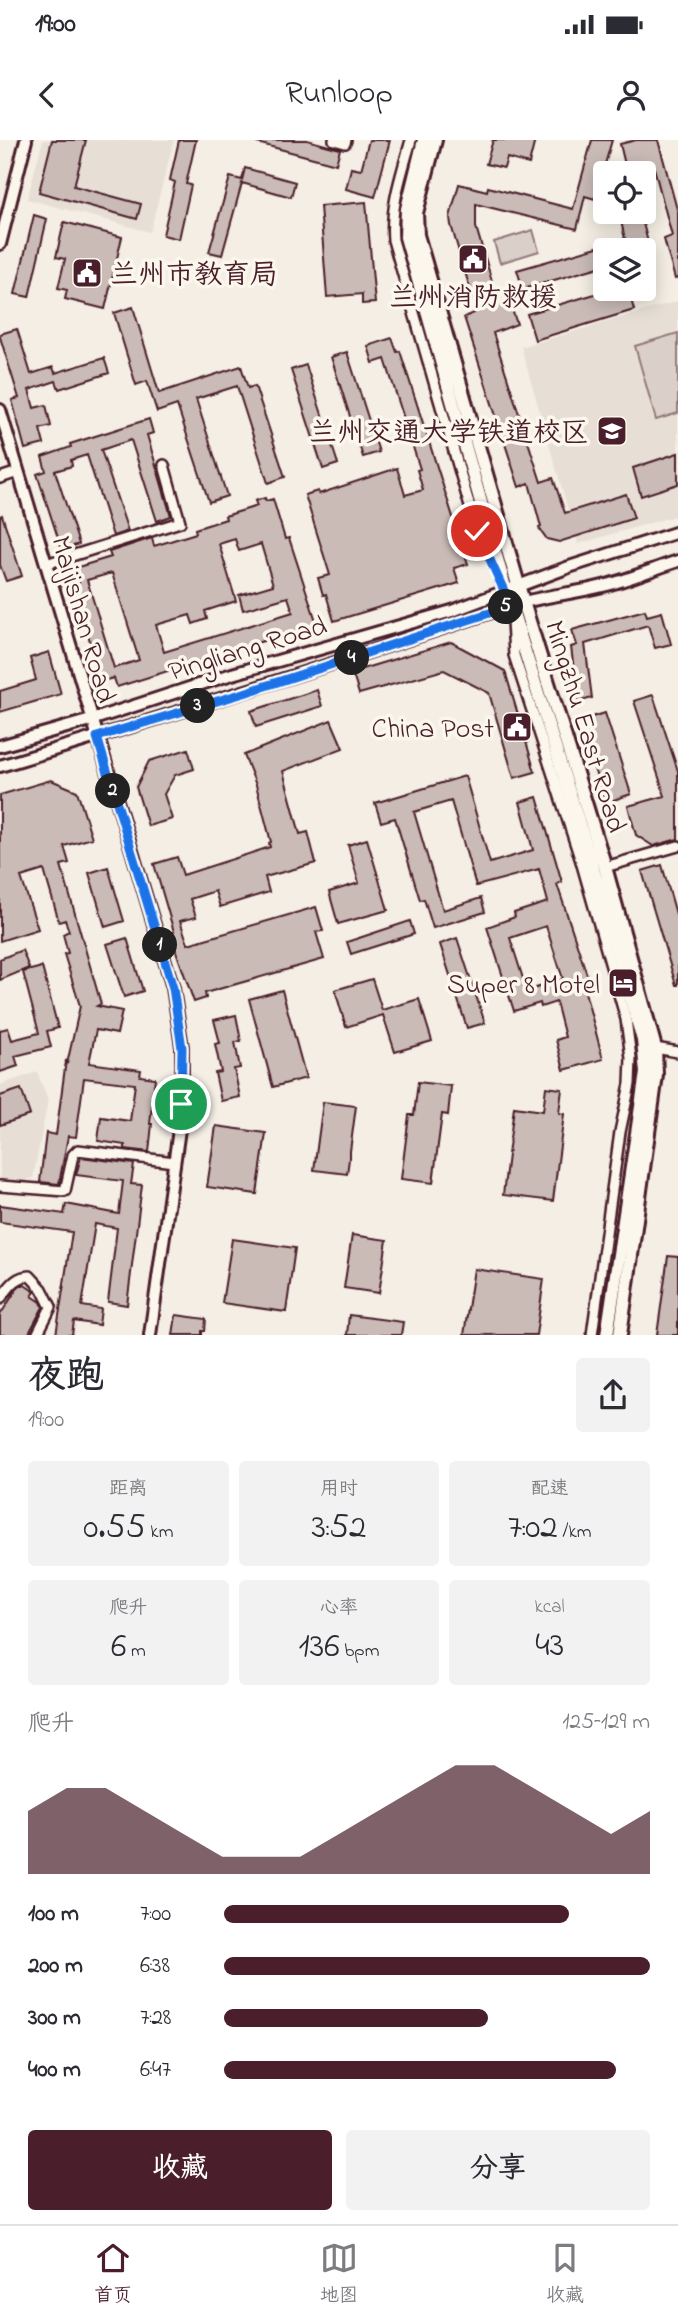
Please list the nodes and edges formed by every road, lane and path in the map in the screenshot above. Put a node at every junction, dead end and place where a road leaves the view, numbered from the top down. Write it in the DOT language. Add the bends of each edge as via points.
graph roads {
  1 [pos="26,140"];
  2 [pos="334,140"];
  3 [pos="346,140"];
  4 [pos="411,140"];
  5 [pos="424,140"];
  6 [pos="435,140"];
  7 [pos="0,244"];
  8 [pos="0,410"];
  9 [pos="164,465"];
  10 [pos="18,472"];
  11 [pos="0,478"];
  12 [pos="678,532"];
  13 [pos="678,561"];
  14 [pos="46,564"];
  15 [pos="519,586"];
  16 [pos="506,591"];
  17 [pos="517,604"];
  18 [pos="92,720"];
  19 [pos="97,737"];
  20 [pos="0,746"];
  21 [pos="0,765"];
  22 [pos="678,846"];
  23 [pos="605,867"];
  24 [pos="655,1048"];
  25 [pos="678,1052"];
  26 [pos="621,1132"];
  27 [pos="636,1135"];
  28 [pos="174,1162"];
  29 [pos="0,1186"];
  30 [pos="0,1299"];
  31 [pos="37,1335"];
  32 [pos="150,1335"];
  33 [pos="592,1335"];
  34 [pos="607,1335"];
  35 [pos="620,1335"];
  1 -- 7 [label="street"];
  2 -- 3 [label="street"];
  4 -- 16 [label="street, Mingzhu East Road" via="394,204 393,240 477,531"];
  5 -- 16 [label="main road, Mingzhu East Road" via="407,209 406,237"];
  6 -- 15 [label="main road, Mingzhu East Road" via="416,213 416,236"];
  8 -- 10 [label="street, Maijishan Road"];
  9 -- 14 [label="street" via="180,522"];
  10 -- 11 [label="street"];
  10 -- 14 [label="street, Maijishan Road"];
  12 -- 15 [label="street"];
  13 -- 17 [label="street, Pingliang Road" via="603,586"];
  14 -- 18 [label="street, Maijishan Road"];
  15 -- 16 [label="street, Pingliang Road"];
  15 -- 17 [label="main road, Mingzhu East Road"];
  16 -- 17 [label="main road, Mingzhu East Road"];
  16 -- 18 [label="street, Pingliang Road"];
  17 -- 19 [label="street, Pingliang Road"];
  17 -- 23 [label="main road, Mingzhu East Road"];
  17 -- 26 [label="street, Mingzhu East Road" via="514,655 625,1019 631,1058"];
  17 -- 27 [label="main road, Mingzhu East Road" via="643,1040 646,1073"];
  18 -- 19 [label="street, Maijishan Road"];
  18 -- 20 [label="street, Pingliang Road"];
  19 -- 21 [label="street, Pingliang Road"];
  19 -- 28 [label="street, Maijishan Road" via="173,988 182,1048"];
  22 -- 23 [label="street"];
  23 -- 24 [label="main road, Mingzhu East Road"];
  24 -- 25 [label="street"];
  24 -- 35 [label="main road, Mingzhu East Road" via="656,1075"];
  26 -- 27 [label="street"];
  26 -- 33 [label="street, Mingzhu East Road"];
  27 -- 34 [label="main road, Mingzhu East Road"];
  28 -- 29 [label="street" via="78,1150 65,1191"];
  28 -- 32 [label="street, Maijishan Road"];
  30 -- 31 [label="street" via="15,1281 30,1276 51,1307"];
}
